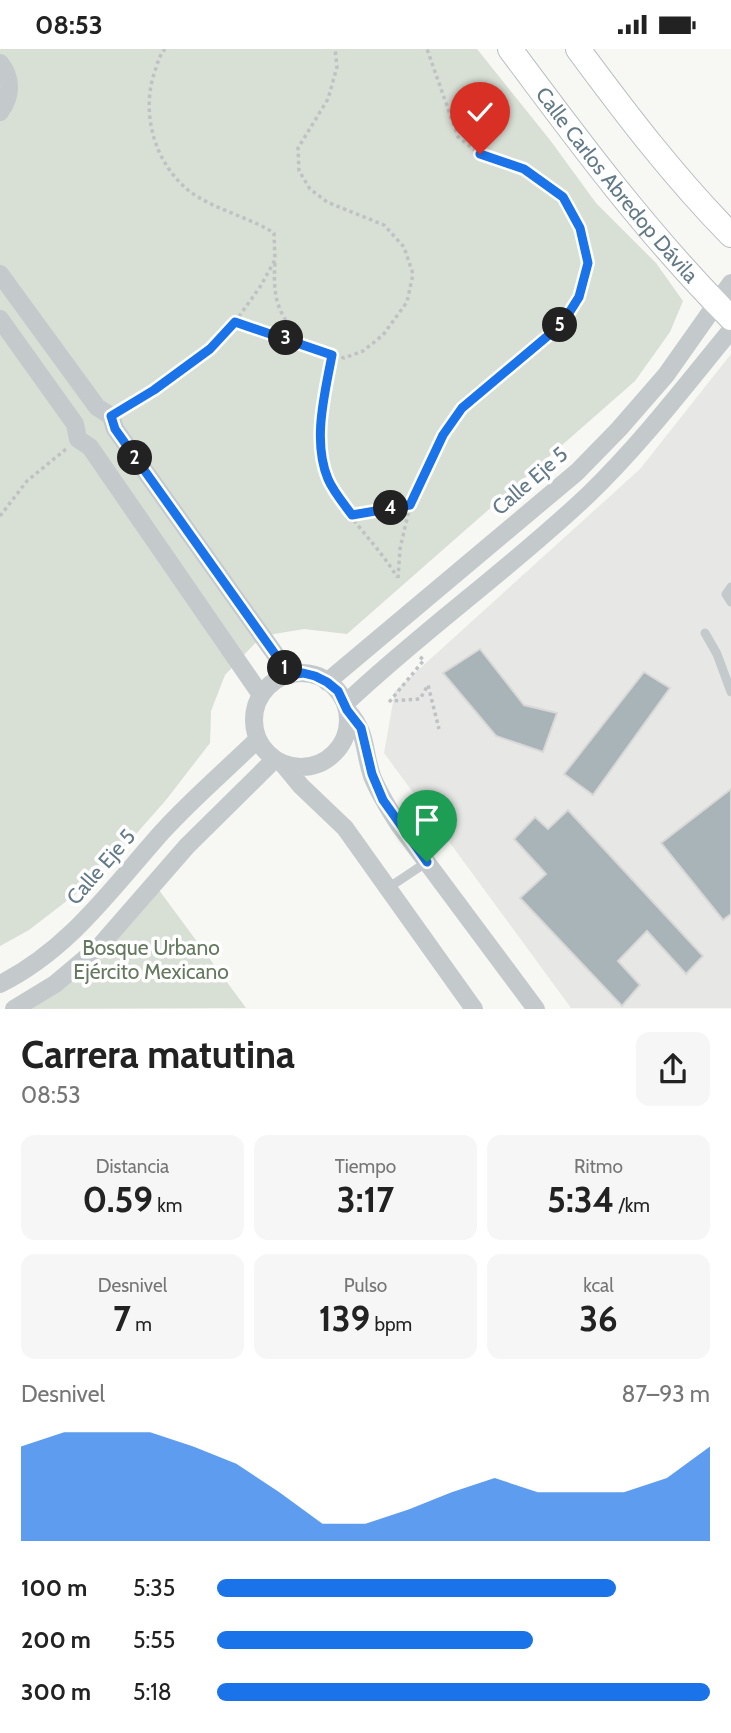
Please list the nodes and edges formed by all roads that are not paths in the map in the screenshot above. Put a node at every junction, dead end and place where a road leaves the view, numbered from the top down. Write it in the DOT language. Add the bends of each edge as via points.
graph roads {
  1 [pos="510,49"];
  2 [pos="578,49"];
  3 [pos="0,63"];
  4 [pos="0,112"];
  5 [pos="731,235"];
  6 [pos="0,274"];
  7 [pos="726,301"];
  8 [pos="0,319"];
  9 [pos="731,330"];
  10 [pos="108,417"];
  11 [pos="81,437"];
  12 [pos="731,587"];
  13 [pos="731,602"];
  14 [pos="705,633"];
  15 [pos="728,668"];
  16 [pos="290,675"];
  17 [pos="327,682"];
  18 [pos="731,692"];
  19 [pos="261,695"];
  20 [pos="346,707"];
  21 [pos="258,739"];
  22 [pos="278,761"];
  23 [pos="427,862"];
  24 [pos="387,889"];
  25 [pos="0,984"];
  26 [pos="14,1009"];
  27 [pos="474,1009"];
  28 [pos="536,1009"];
  1 -- 7 [label="main road, Calle Carlos Abredop Dávila" via="650,229"];
  2 -- 5 [label="main road" via="693,196"];
  3 -- 4 [label="street" via="9,92"];
  6 -- 10 [label="street"];
  7 -- 17 [label="street, Calle Eje 5" via="577,472"];
  8 -- 11 [label="street"];
  9 -- 20 [label="street" via="626,457 587,496 381,670"];
  10 -- 11 [label="street" via="83,411"];
  10 -- 11 [label="street" via="106,444"];
  10 -- 16 [label="street"];
  11 -- 19 [label="street"];
  12 -- 13 [label="lane" via="726,594"];
  14 -- 15 [label="lane"];
  15 -- 18 [label="lane"];
  16 -- 17 [label="street" via="303,673"];
  16 -- 19 [label="street" via="278,679"];
  17 -- 20 [label="street"];
  19 -- 21 [label="street" via="255,709"];
  20 -- 22 [label="street" via="344,739 325,761 296,767"];
  20 -- 23 [label="street" via="361,728 383,800"];
  21 -- 22 [label="street"];
  21 -- 25 [label="street, Calle Eje 5" via="164,830 79,928 52,952"];
  22 -- 24 [label="street" via="345,828"];
  22 -- 26 [label="street" via="187,846 99,947 55,984"];
  23 -- 24 [label="lane"];
  23 -- 28 [label="street"];
  24 -- 27 [label="street"];
}
